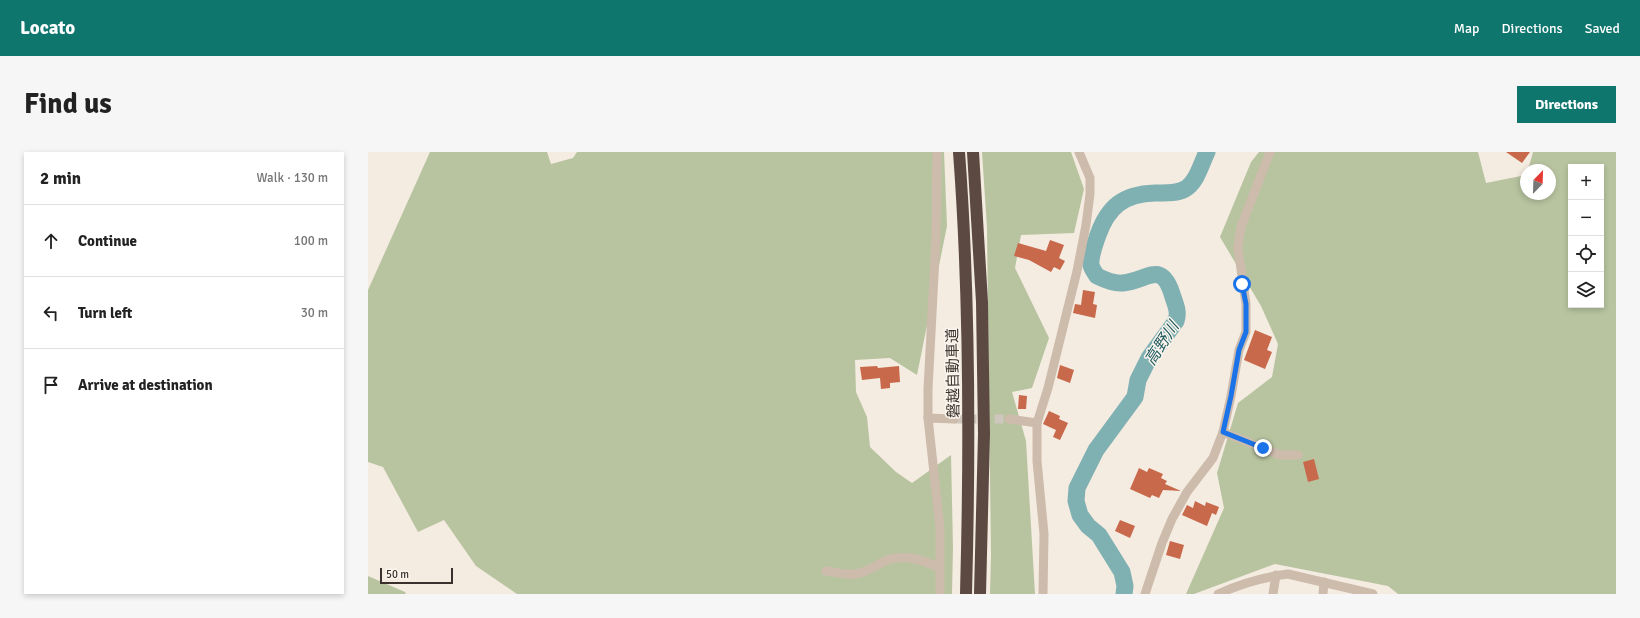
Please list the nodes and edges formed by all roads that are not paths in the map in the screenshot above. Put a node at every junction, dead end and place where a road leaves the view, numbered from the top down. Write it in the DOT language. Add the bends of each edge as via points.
graph roads {
  1 [pos="937,152"];
  2 [pos="959,152"];
  3 [pos="973,152"];
  4 [pos="1079,152"];
  5 [pos="1270,152"];
  6 [pos="928,418"];
  7 [pos="954,419"];
  8 [pos="1009,419"];
  9 [pos="1037,423"];
  10 [pos="1223,432"];
  11 [pos="1298,455"];
  12 [pos="939,568"];
  13 [pos="826,571"];
  14 [pos="1276,575"];
  15 [pos="1324,582"];
  16 [pos="940,594"];
  17 [pos="966,594"];
  18 [pos="980,594"];
  19 [pos="1043,594"];
  20 [pos="1145,594"];
  21 [pos="1218,594"];
  22 [pos="1273,594"];
  23 [pos="1323,594"];
  24 [pos="1373,594"];
  1 -- 6 [label="street"];
  2 -- 17 [label="highway, 磐越自動車道" via="970,424"];
  3 -- 18 [label="highway, 磐越自動車道" via="982,302 984,434"];
  4 -- 9 [label="street" via="1090,178 1086,225 1077,271"];
  5 -- 10 [label="street" via="1241,227 1238,248 1246,304 1246,332 1239,350"];
  6 -- 7 [label="street"];
  6 -- 12 [label="street" via="940,528"];
  8 -- 9 [label="street"];
  9 -- 19 [label="street" via="1037,461 1044,534"];
  10 -- 11 [label="street" via="1280,455"];
  10 -- 20 [label="street" via="1213,458 1187,492 1172,519"];
  12 -- 13 [label="street" via="928,562 903,557 887,560 855,574"];
  12 -- 16 [label="street"];
  14 -- 15 [label="street" via="1288,574"];
  14 -- 21 [label="street" via="1235,586"];
  14 -- 22 [label="street"];
  15 -- 23 [label="street"];
  15 -- 24 [label="street"];
}
